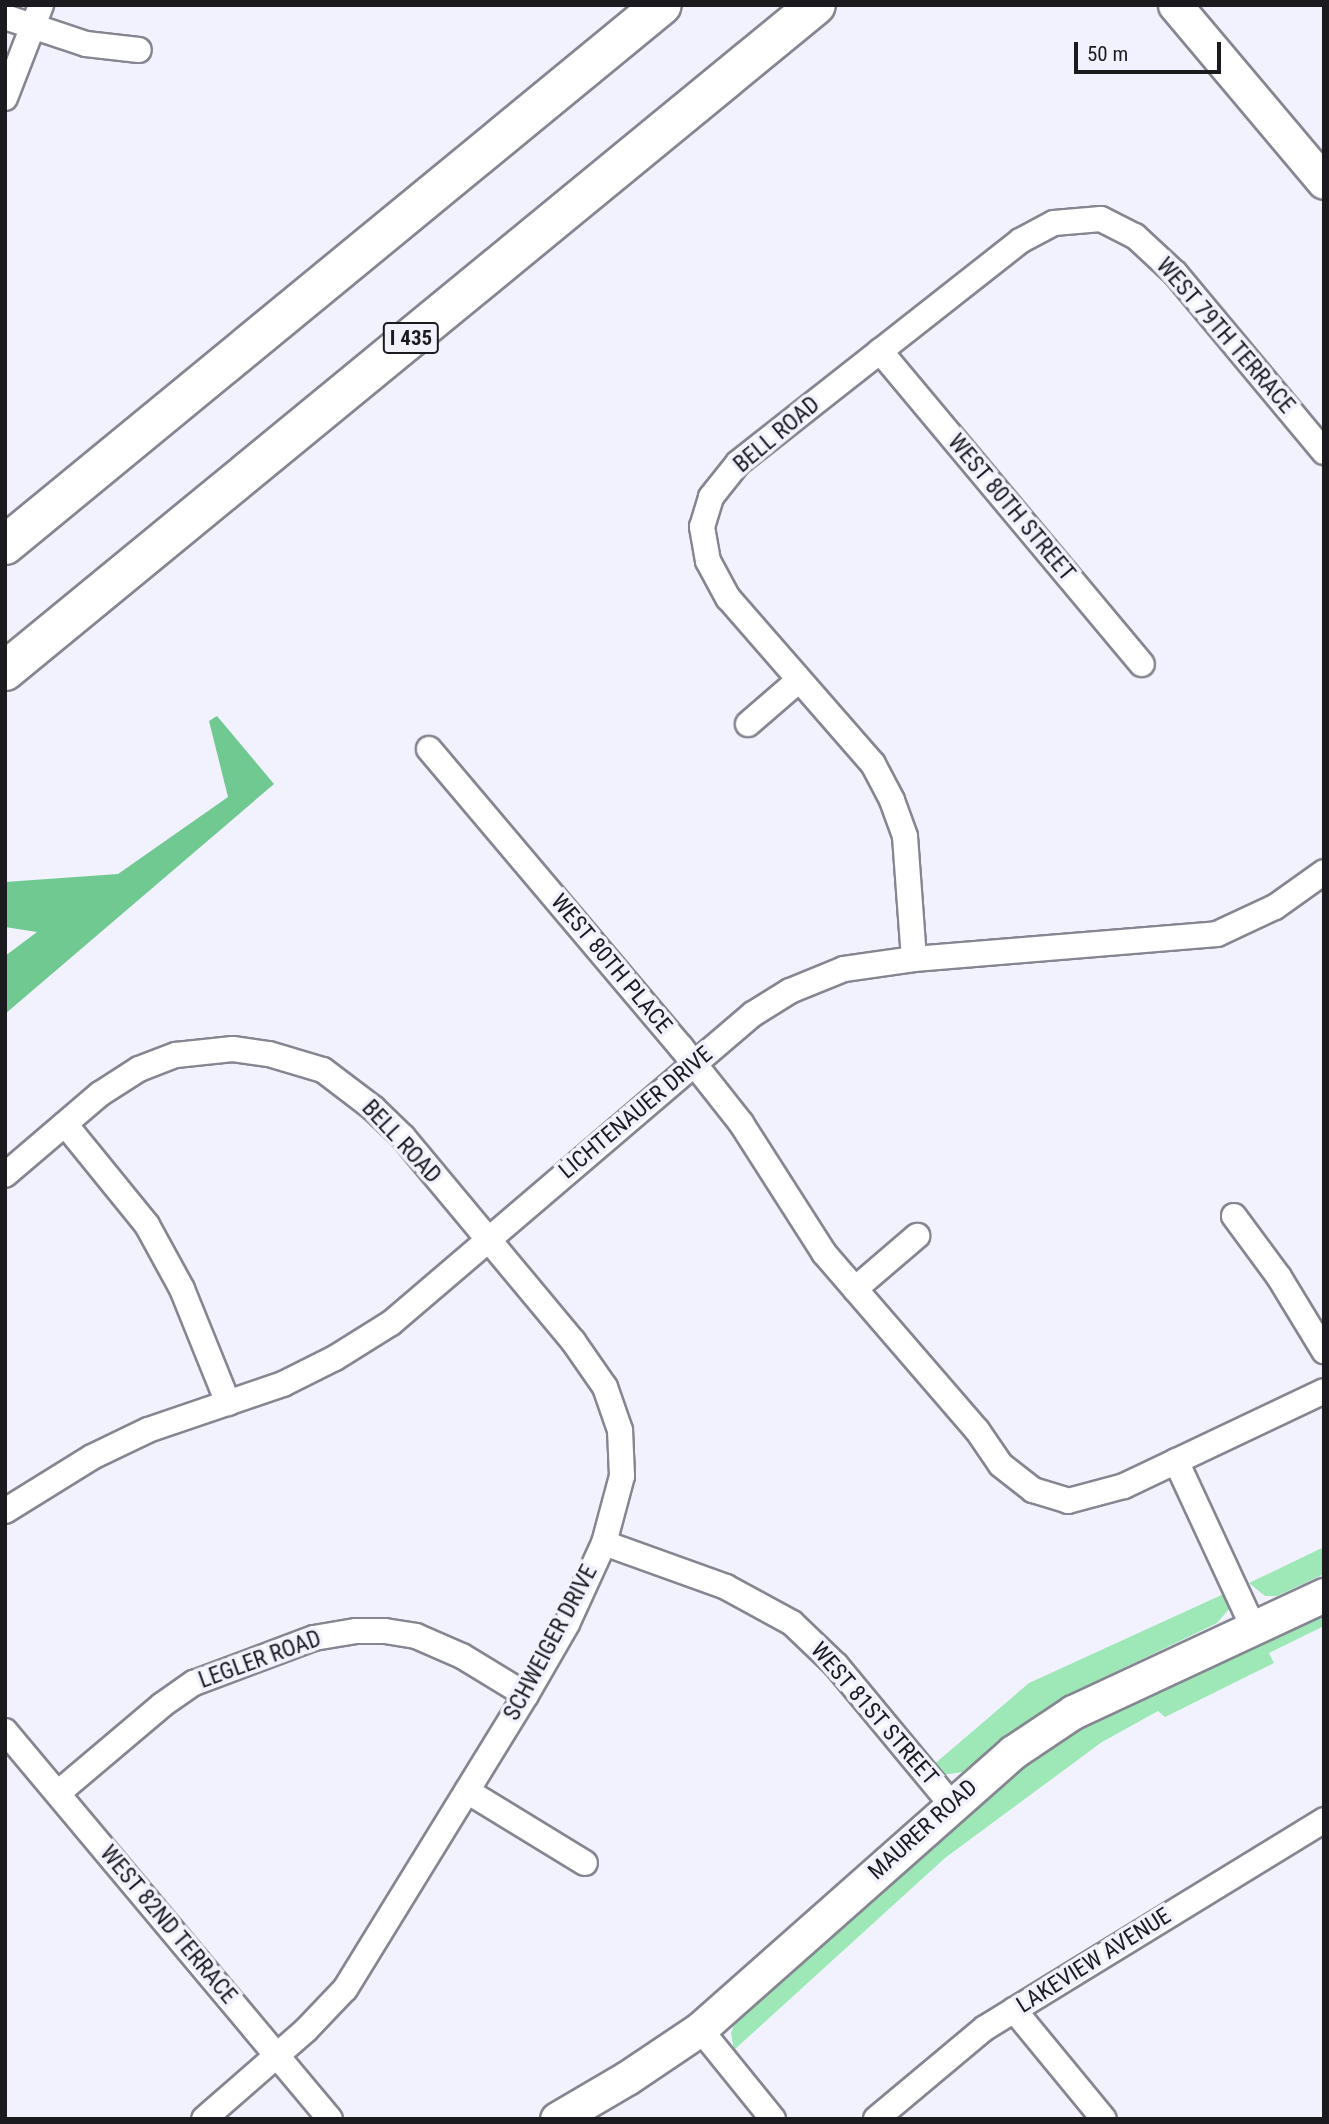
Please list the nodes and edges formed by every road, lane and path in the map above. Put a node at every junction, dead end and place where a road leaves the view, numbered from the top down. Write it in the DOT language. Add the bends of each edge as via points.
graph roads {
  1 [pos="662,5"];
  2 [pos="816,5"];
  3 [pos="1182,8"];
  4 [pos="5,16"];
  5 [pos="37,16"];
  6 [pos="139,50"];
  7 [pos="5,98"];
  8 [pos="1324,183"];
  9 [pos="1079,221"];
  10 [pos="880,351"];
  11 [pos="1324,452"];
  12 [pos="5,545"];
  13 [pos="1142,664"];
  14 [pos="5,671"];
  15 [pos="799,680"];
  16 [pos="748,724"];
  17 [pos="429,749"];
  18 [pos="1324,872"];
  19 [pos="915,960"];
  20 [pos="694,1064"];
  21 [pos="65,1124"];
  22 [pos="5,1175"];
  23 [pos="1234,1216"];
  24 [pos="917,1236"];
  25 [pos="487,1240"];
  26 [pos="855,1289"];
  27 [pos="1324,1351"];
  28 [pos="1324,1391"];
  29 [pos="228,1403"];
  30 [pos="1176,1461"];
  31 [pos="5,1511"];
  32 [pos="604,1544"];
  33 [pos="1324,1595"];
  34 [pos="1253,1628"];
  35 [pos="526,1695"];
  36 [pos="5,1731"];
  37 [pos="467,1791"];
  38 [pos="58,1793"];
  39 [pos="951,1804"];
  40 [pos="1324,1820"];
  41 [pos="585,1863"];
  42 [pos="1014,2010"];
  43 [pos="700,2029"];
  44 [pos="277,2057"];
  45 [pos="204,2119"];
  46 [pos="330,2119"];
  47 [pos="557,2119"];
  48 [pos="773,2119"];
  49 [pos="876,2119"];
  50 [pos="1104,2119"];
  1 -- 12 [label="highway"];
  2 -- 14 [label="highway, I 435"];
  3 -- 8 [label="street"];
  4 -- 5 [label="street"];
  5 -- 6 [label="street" via="86,44"];
  5 -- 7 [label="street"];
  9 -- 10 [label="street, BELL ROAD" via="1054,223 1020,241"];
  9 -- 11 [label="street, WEST 79TH TERRACE" via="1101,219 1135,236 1175,273"];
  10 -- 13 [label="street, WEST 80TH STREET"];
  10 -- 15 [label="street, BELL ROAD" via="738,463 711,497 702,527 708,561 728,598"];
  15 -- 16 [label="street"];
  15 -- 19 [label="street, BELL ROAD" via="873,765 892,800 905,836"];
  17 -- 20 [label="street, WEST 80TH PLACE"];
  18 -- 19 [label="street, LICHTENAUER DRIVE" via="1275,907 1217,934"];
  19 -- 20 [label="street, LICHTENAUER DRIVE" via="844,969 790,991 753,1014"];
  20 -- 25 [label="street, LICHTENAUER DRIVE"];
  20 -- 26 [label="street, WEST 80TH PLACE" via="741,1124 824,1253"];
  21 -- 22 [label="street, BELL ROAD"];
  21 -- 25 [label="street, BELL ROAD" via="139,1069 176,1055 233,1049 269,1054 323,1070 373,1108"];
  21 -- 29 [label="street" via="147,1225 182,1289"];
  23 -- 27 [label="street"];
  24 -- 26 [label="street"];
  25 -- 29 [label="street, LICHTENAUER DRIVE" via="391,1323 282,1384"];
  25 -- 32 [label="street, SCHWEIGER DRIVE" via="593,1367 614,1409 623,1453 622,1476"];
  26 -- 30 [label="street, WEST 80TH PLACE" via="977,1430 1001,1465 1033,1490 1068,1501 1124,1486"];
  28 -- 30 [label="street, WEST 80TH PLACE"];
  29 -- 31 [label="street, LICHTENAUER DRIVE" via="148,1430 92,1457"];
  30 -- 34 [label="street"];
  32 -- 35 [label="street, SCHWEIGER DRIVE" via="567,1624"];
  32 -- 39 [label="street, WEST 81ST STREET" via="726,1587 792,1623 836,1665"];
  33 -- 34 [label="street, MAURER ROAD"];
  34 -- 39 [label="street, MAURER ROAD" via="1073,1712 1013,1752"];
  35 -- 37 [label="street, SCHWEIGER DRIVE"];
  35 -- 38 [label="street, LEGLER ROAD" via="463,1656 416,1636 356,1631 314,1638 194,1683"];
  36 -- 38 [label="street, WEST 82ND TERRACE"];
  37 -- 41 [label="street"];
  37 -- 44 [label="street, SCHWEIGER DRIVE" via="345,1989"];
  38 -- 44 [label="street, WEST 82ND TERRACE"];
  39 -- 43 [label="street, MAURER ROAD"];
  40 -- 42 [label="street, LAKEVIEW AVENUE"];
  42 -- 49 [label="street, LAKEVIEW AVENUE" via="985,2028"];
  42 -- 50 [label="street"];
  43 -- 47 [label="street, MAURER ROAD"];
  43 -- 48 [label="street"];
  44 -- 45 [label="street, SCHWEIGER DRIVE"];
  44 -- 46 [label="street, WEST 82ND TERRACE"];
}
